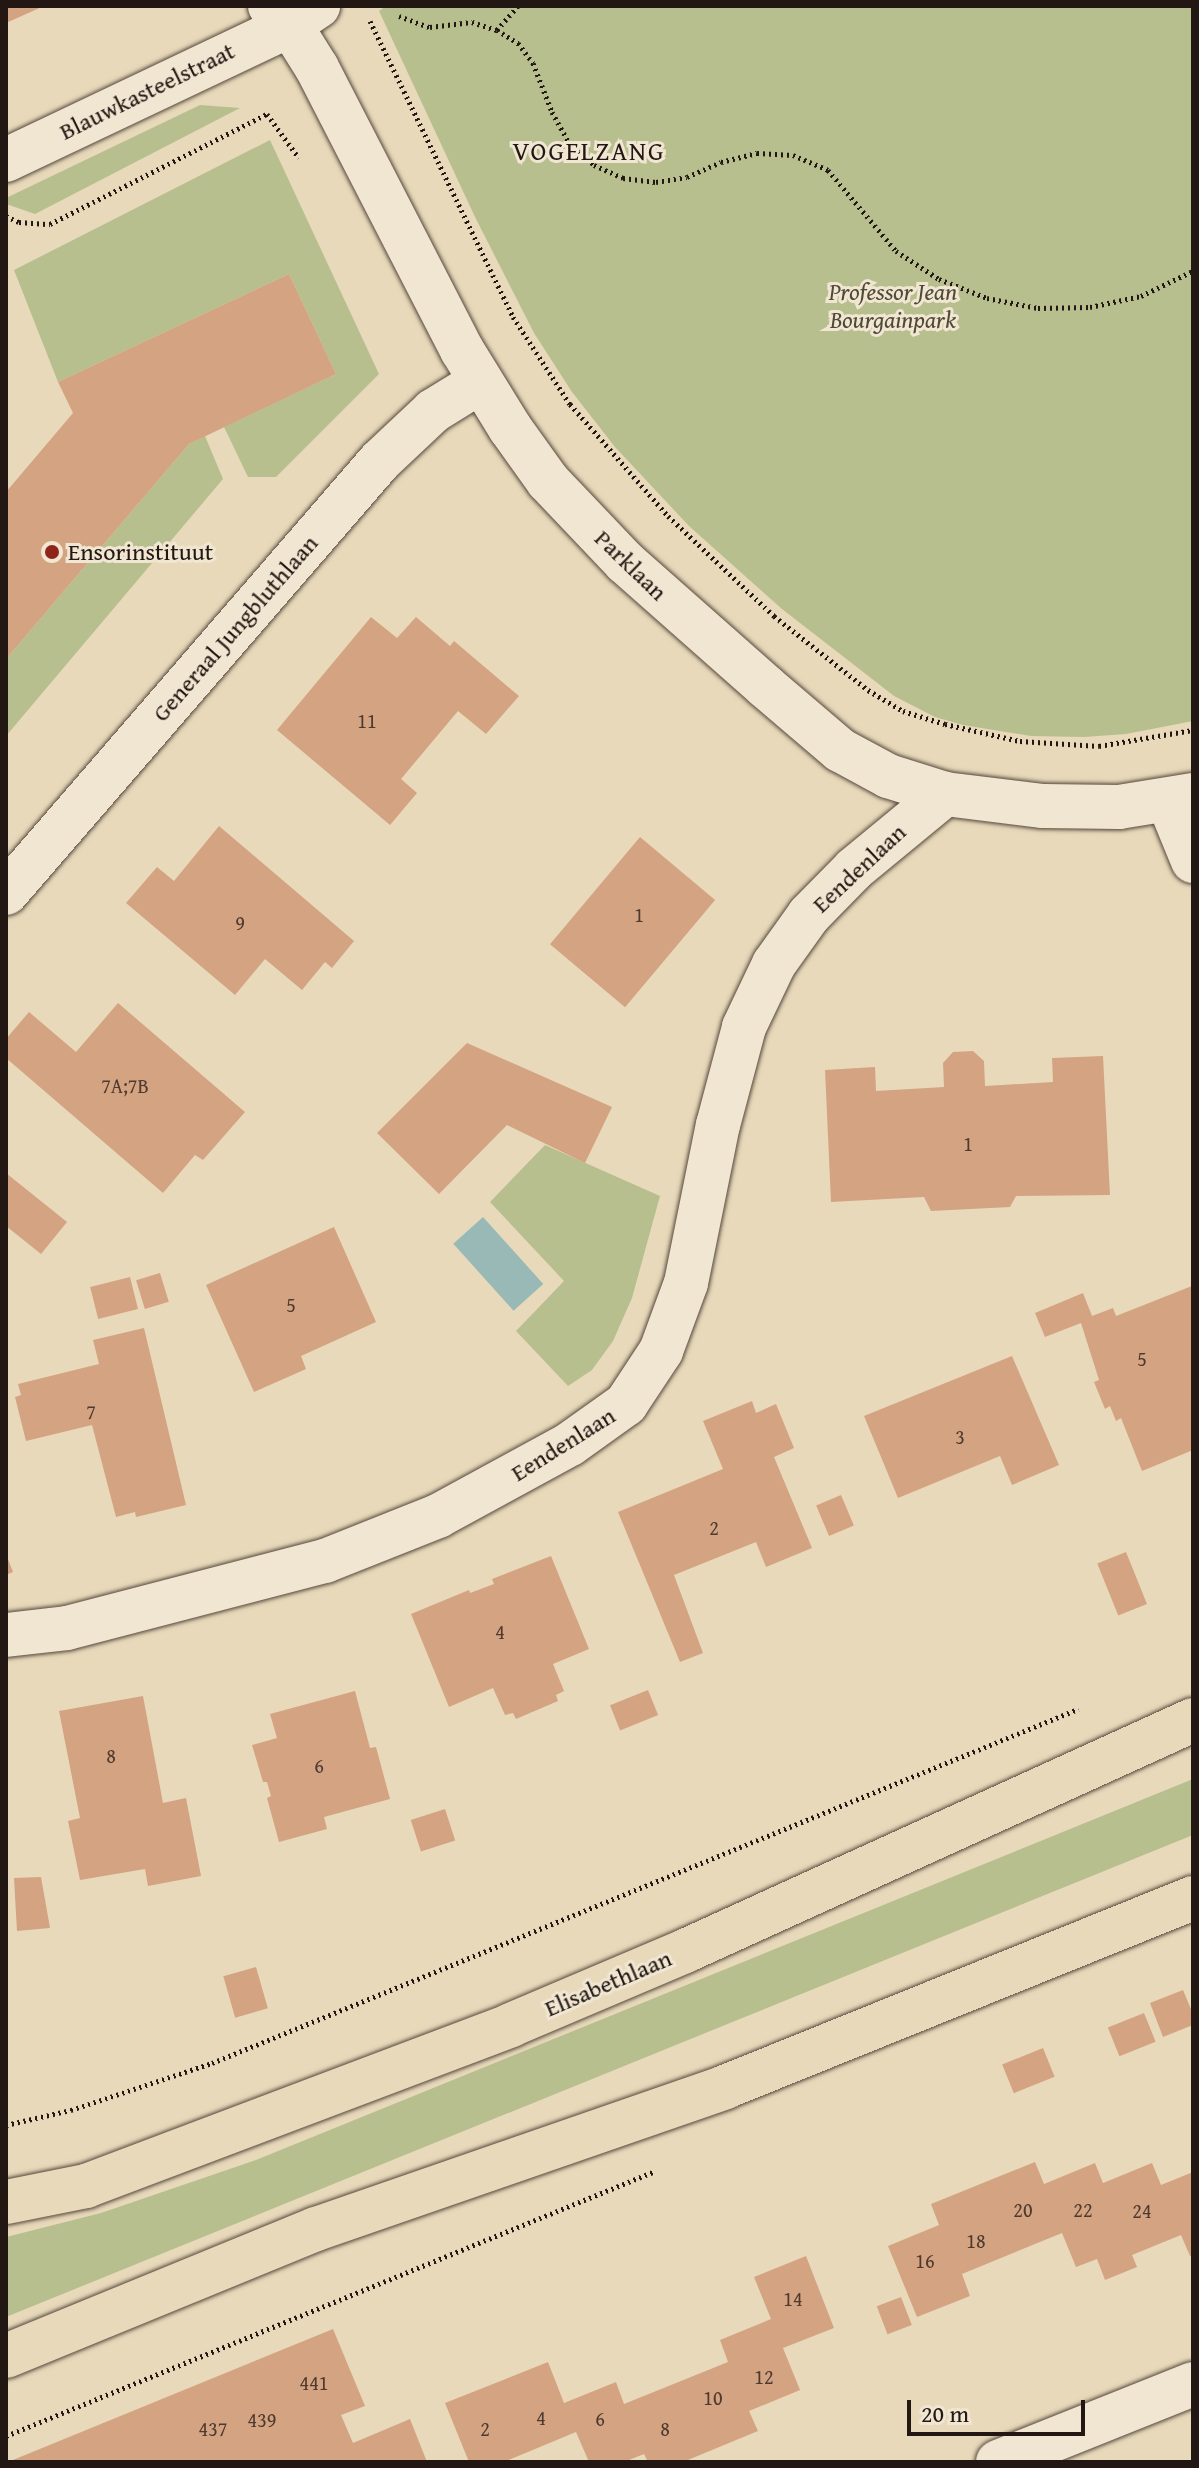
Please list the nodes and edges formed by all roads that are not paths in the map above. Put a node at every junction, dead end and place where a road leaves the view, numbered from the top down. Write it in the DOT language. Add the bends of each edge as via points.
graph roads {
  1 [pos="293,12"];
  2 [pos="6,160"];
  3 [pos="480,382"];
  4 [pos="945,794"];
  5 [pos="1181,797"];
  6 [pos="1193,861"];
  7 [pos="6,893"];
  8 [pos="6,1635"];
  9 [pos="1193,1720"];
  10 [pos="1193,1898"];
  11 [pos="6,2202"];
  12 [pos="6,2356"];
  13 [pos="1193,2384"];
  14 [pos="998,2462"];
  1 -- 2 [label="street, Blauwkasteelstraat"];
  1 -- 3 [label="street, Parklaan"];
  3 -- 4 [label="street, Parklaan" via="548,481 625,562 718,645 840,750 888,776"];
  3 -- 7 [label="street, Generaal Jungbluthlaan" via="433,411 380,461"];
  4 -- 5 [label="street, Parklaan" via="1043,806 1119,807"];
  4 -- 8 [label="street, Eendenlaan" via="854,869 809,915 774,964 744,1027 686,1283 661,1351 626,1404 570,1444 438,1516 325,1561 67,1628"];
  5 -- 6 [label="street"];
  9 -- 11 [label="main road, Elisabethlaan" via="511,2025 100,2181"];
  10 -- 12 [label="main road" via="725,2087 316,2229"];
  13 -- 14 [label="street"];
}
